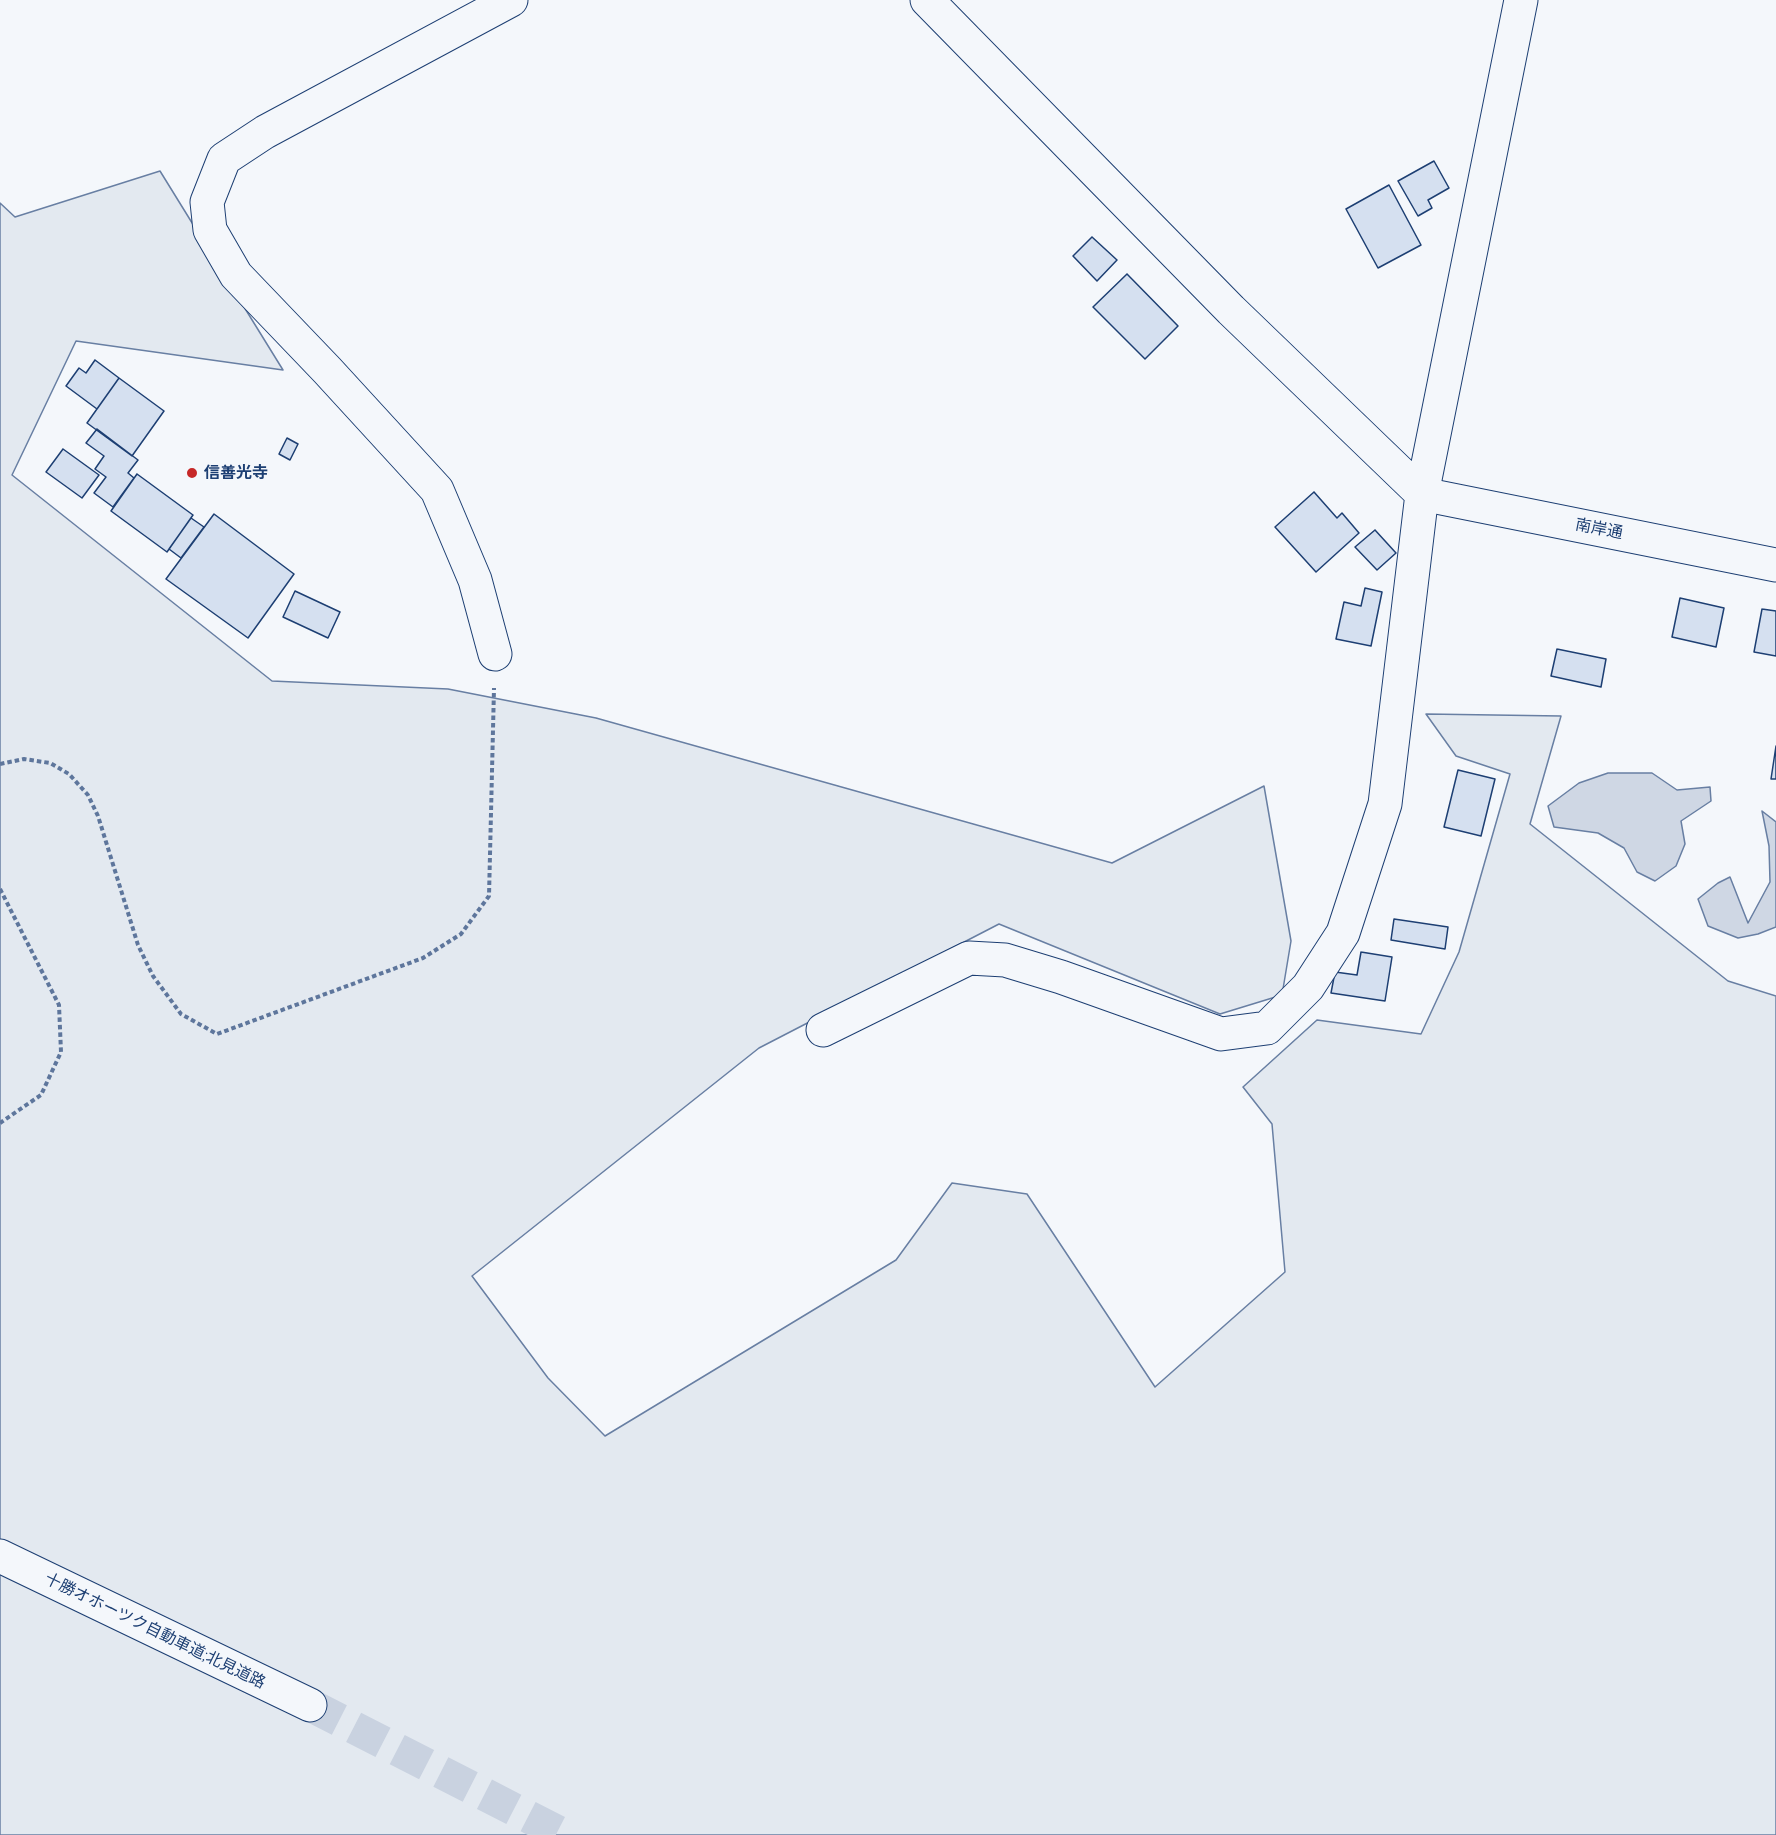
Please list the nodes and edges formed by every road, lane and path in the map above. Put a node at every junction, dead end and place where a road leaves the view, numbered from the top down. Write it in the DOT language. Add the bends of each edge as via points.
graph roads {
  1 [pos="511,0"];
  2 [pos="927,0"];
  3 [pos="1521,0"];
  4 [pos="1422,494"];
  5 [pos="1776,565"];
  6 [pos="495,654"];
  7 [pos="0,764"];
  8 [pos="0,889"];
  9 [pos="823,1030"];
  10 [pos="0,1123"];
  11 [pos="0,1556"];
  12 [pos="310,1705"];
  1 -- 6 [label="main road" via="257,137 224,159 207,202 210,230 236,275 437,490 475,580"];
  2 -- 4 [label="main road" via="1231,310"];
  3 -- 4 [label="main road"];
  4 -- 5 [label="main road, 南岸通"];
  4 -- 9 [label="main road" via="1385,804 1343,933 1308,987 1267,1028 1221,1034 1016,963 969,958"];
  6 -- 7 [label="path" via="489,896 461,934 423,958 217,1034 181,1014 153,976 138,945 88,795 69,774 50,763 24,759"];
  8 -- 10 [label="path" via="59,1005 61,1053 41,1095"];
  11 -- 12 [label="main road, 十勝オホーツク自動車道;北見道路"];
}
